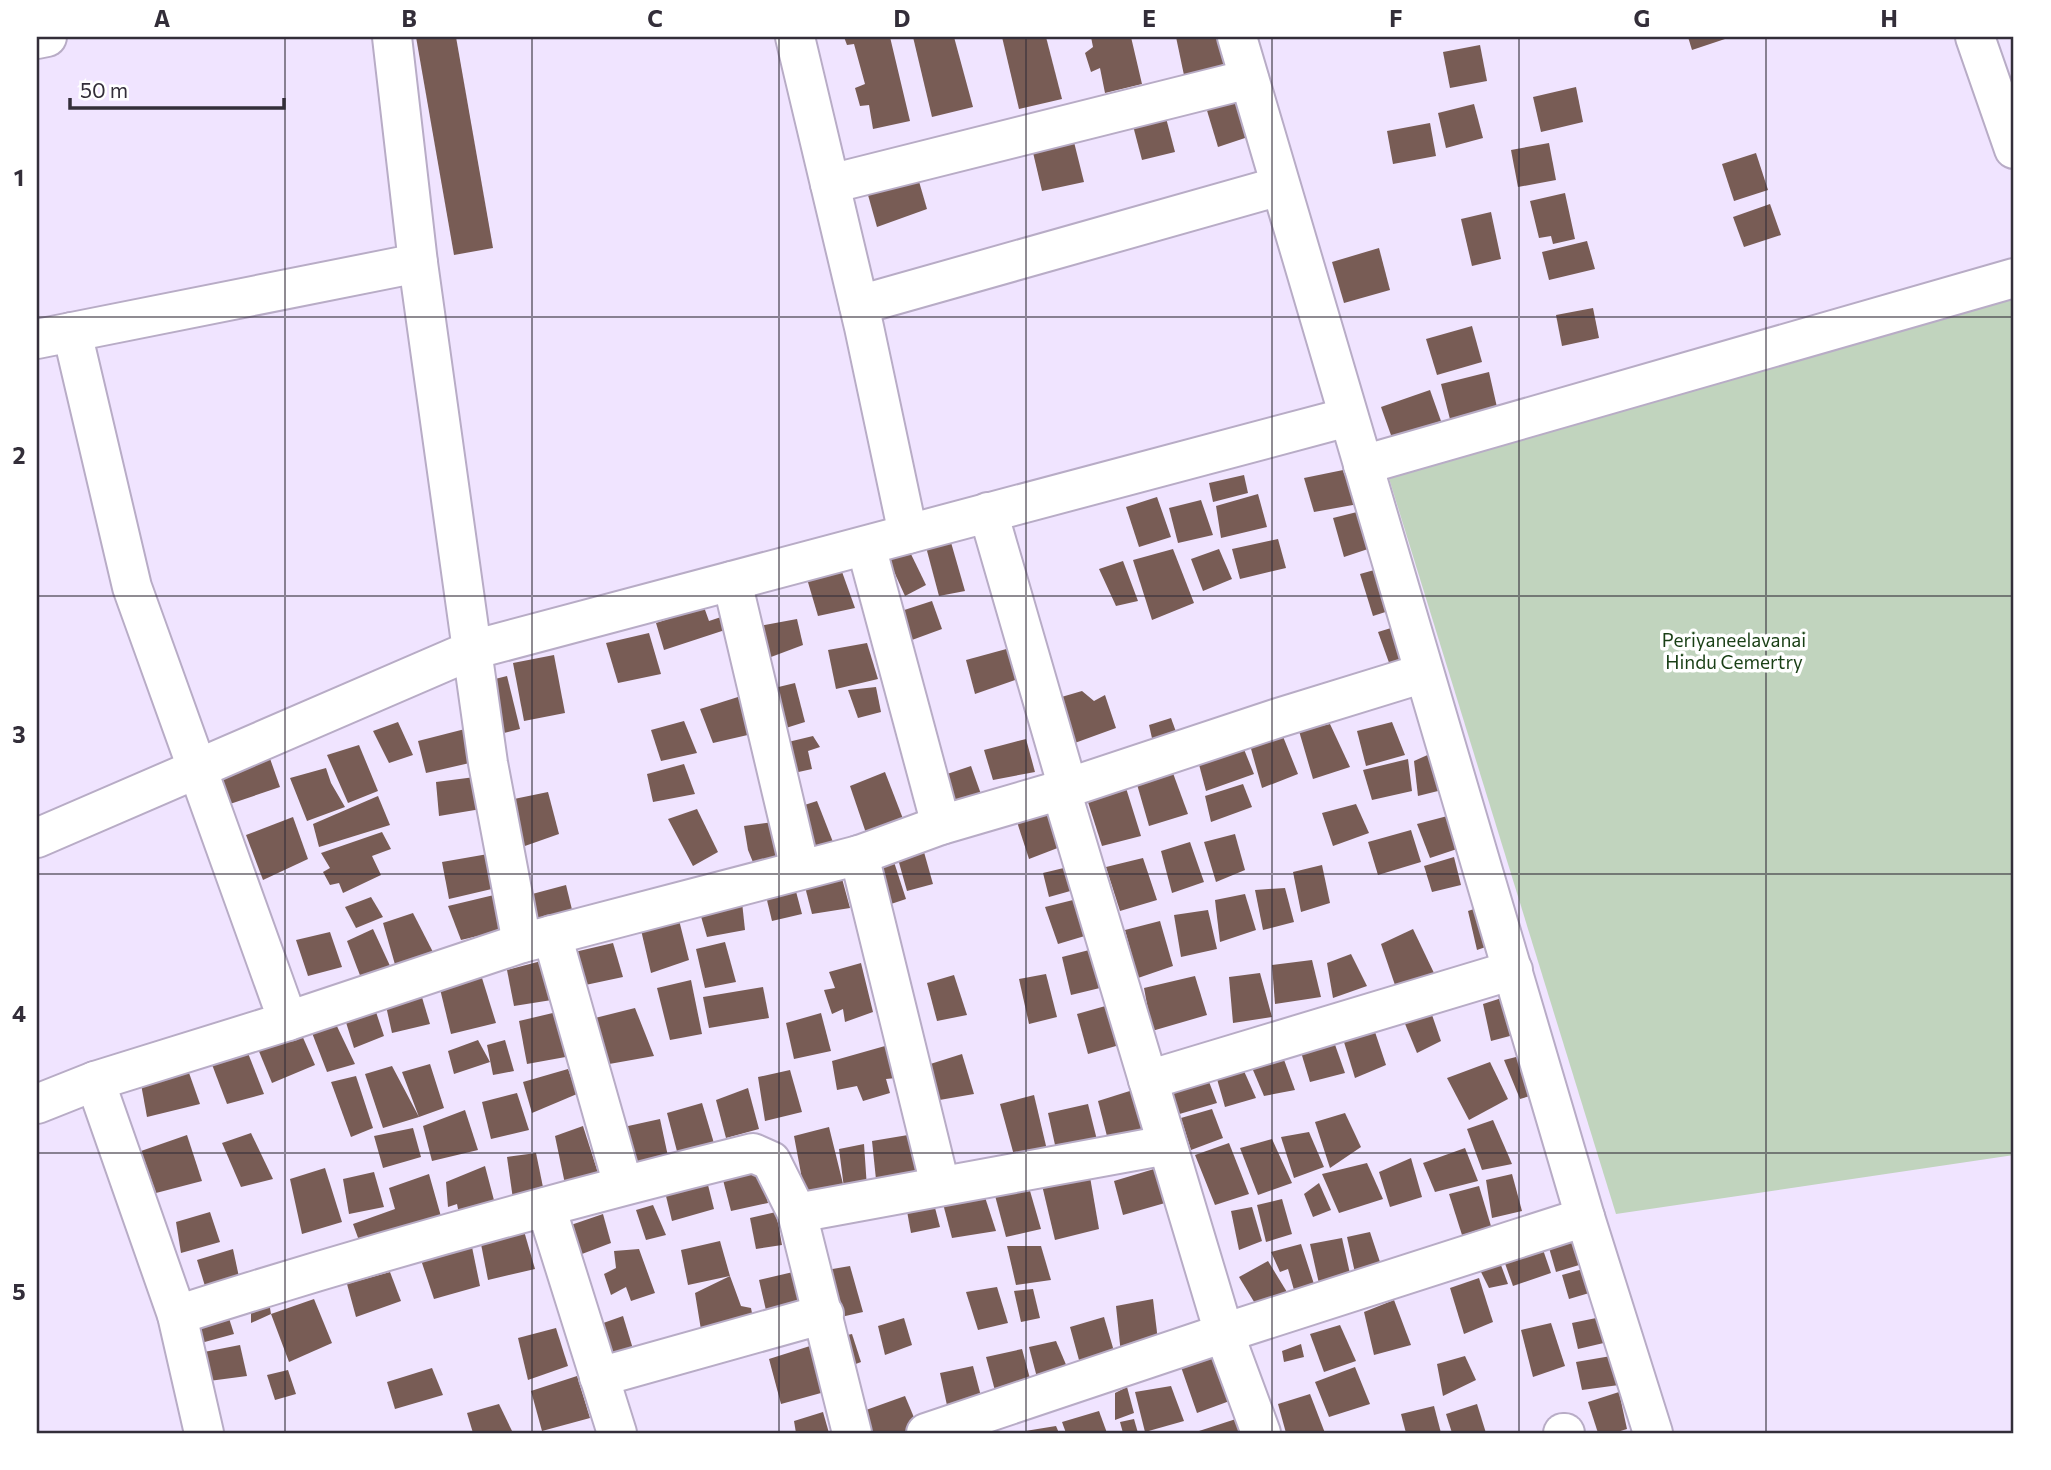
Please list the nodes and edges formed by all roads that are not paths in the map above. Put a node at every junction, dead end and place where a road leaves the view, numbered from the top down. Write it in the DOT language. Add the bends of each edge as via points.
graph roads {
  1 [pos="47,37"];
  2 [pos="392,37"];
  3 [pos="795,37"];
  4 [pos="1237,37"];
  5 [pos="1975,37"];
  6 [pos="37,39"];
  7 [pos="1249,79"];
  8 [pos="2014,149"];
  9 [pos="830,184"];
  10 [pos="1280,186"];
  11 [pos="418,263"];
  12 [pos="2014,278"];
  13 [pos="859,305"];
  14 [pos="54,335"];
  15 [pos="1348,417"];
  16 [pos="1363,465"];
  17 [pos="988,513"];
  18 [pos="908,534"];
  19 [pos="866,546"];
  20 [pos="732,581"];
  21 [pos="472,650"];
  22 [pos="1424,673"];
  23 [pos="197,768"];
  24 [pos="1064,789"];
  25 [pos="941,825"];
  26 [pos="37,838"];
  27 [pos="859,855"];
  28 [pos="800,869"];
  29 [pos="537,939"];
  30 [pos="1513,970"];
  31 [pos="288,1021"];
  32 [pos="1148,1080"];
  33 [pos="95,1081"];
  34 [pos="37,1104"];
  35 [pos="1167,1145"];
  36 [pos="623,1185"];
  37 [pos="940,1185"];
  38 [pos="546,1207"];
  39 [pos="797,1213"];
  40 [pos="1585,1217"];
  41 [pos="177,1314"];
  42 [pos="824,1314"];
  43 [pos="1224,1333"];
  44 [pos="599,1377"];
  45 [pos="204,1433"];
  46 [pos="617,1433"];
  47 [pos="852,1433"];
  48 [pos="926,1433"];
  49 [pos="1261,1433"];
  50 [pos="1653,1433"];
  1 -- 6 [label="street"];
  2 -- 11 [label="street"];
  3 -- 9 [label="street"];
  4 -- 7 [label="street"];
  5 -- 8 [label="street"];
  7 -- 9 [label="street"];
  7 -- 10 [label="street"];
  9 -- 13 [label="street"];
  10 -- 13 [label="street"];
  10 -- 15 [label="street"];
  11 -- 14 [label="street"];
  11 -- 21 [label="street"];
  12 -- 16 [label="street"];
  13 -- 18 [label="street"];
  14 -- 23 [label="street" via="132,587"];
  15 -- 16 [label="street"];
  15 -- 17 [label="street"];
  16 -- 22 [label="street"];
  17 -- 18 [label="street"];
  17 -- 24 [label="street"];
  18 -- 19 [label="street"];
  19 -- 20 [label="street"];
  19 -- 25 [label="street"];
  20 -- 21 [label="street"];
  20 -- 28 [label="street"];
  21 -- 23 [label="street"];
  21 -- 29 [label="street" via="488,763"];
  22 -- 24 [label="street"];
  22 -- 30 [label="street"];
  23 -- 26 [label="street"];
  23 -- 31 [label="street"];
  24 -- 25 [label="street"];
  24 -- 32 [label="street"];
  25 -- 27 [label="street"];
  27 -- 28 [label="street"];
  27 -- 37 [label="street"];
  28 -- 29 [label="street"];
  29 -- 31 [label="street"];
  29 -- 36 [label="street"];
  30 -- 32 [label="street"];
  30 -- 40 [label="street"];
  31 -- 33 [label="street"];
  32 -- 35 [label="street"];
  33 -- 34 [label="street"];
  33 -- 41 [label="street"];
  35 -- 37 [label="street"];
  35 -- 43 [label="street"];
  36 -- 38 [label="street"];
  36 -- 39 [label="street" via="754,1153 771,1161"];
  37 -- 39 [label="street"];
  38 -- 41 [label="street"];
  38 -- 44 [label="street"];
  39 -- 42 [label="street"];
  40 -- 43 [label="street"];
  40 -- 50 [label="street"];
  41 -- 45 [label="street"];
  42 -- 44 [label="street"];
  42 -- 47 [label="street"];
  43 -- 48 [label="street"];
  43 -- 49 [label="street"];
  44 -- 46 [label="street"];
}
